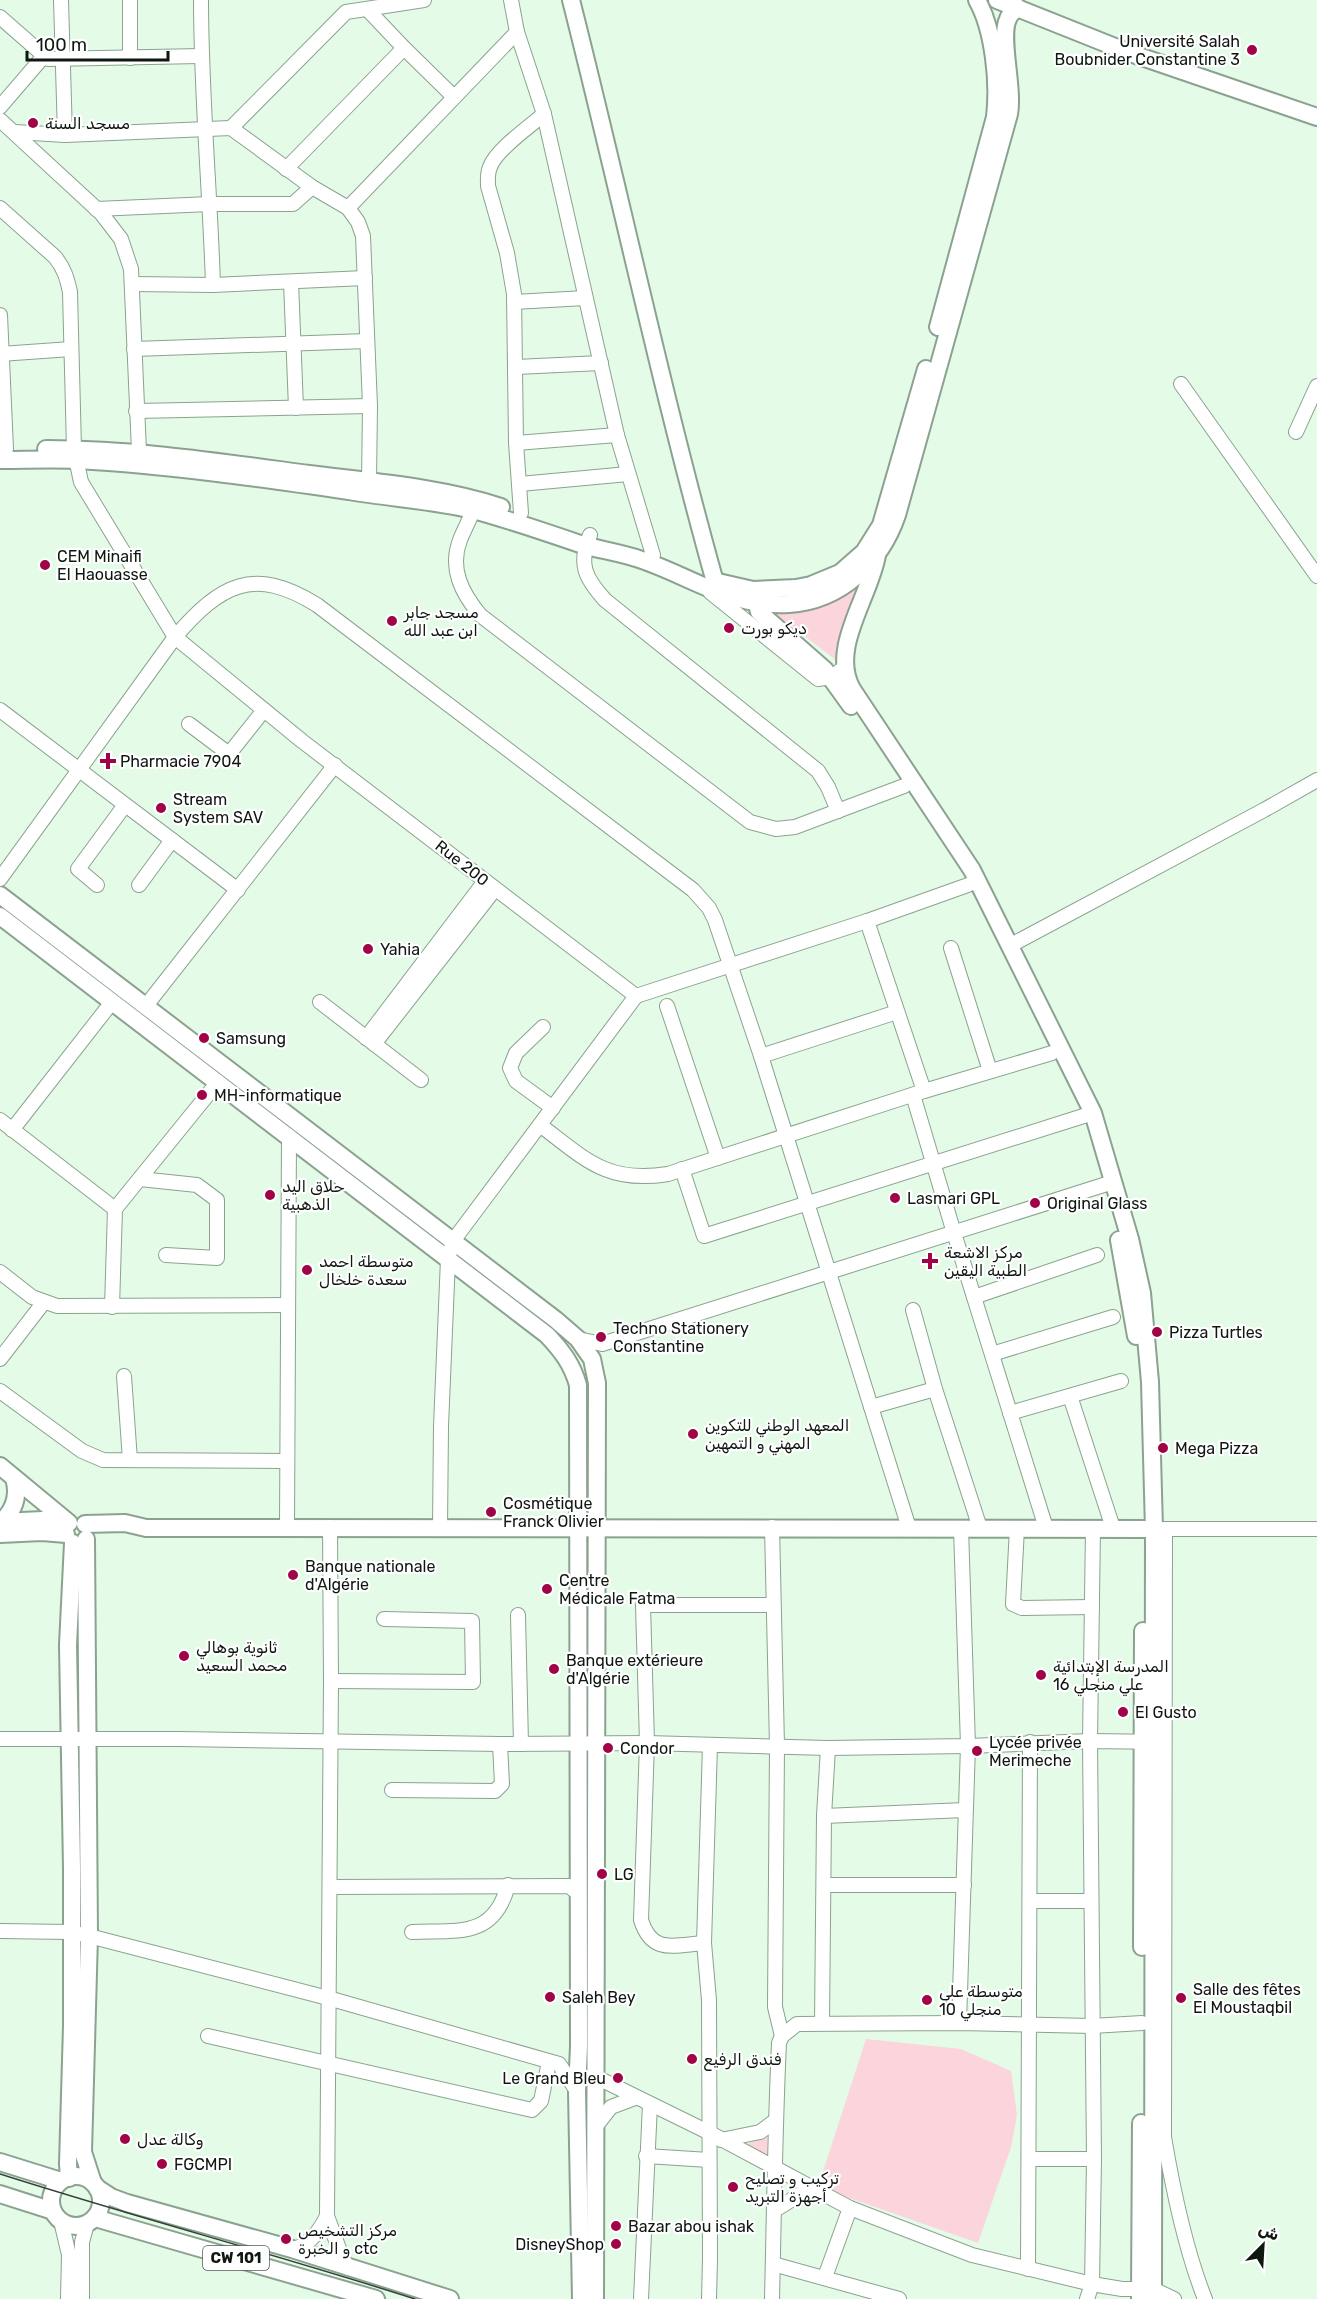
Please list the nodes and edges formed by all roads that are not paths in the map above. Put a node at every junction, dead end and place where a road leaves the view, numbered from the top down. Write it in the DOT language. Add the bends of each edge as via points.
graph roads {
  1 [pos="61,0"];
  2 [pos="130,0"];
  3 [pos="201,0"];
  4 [pos="424,0"];
  5 [pos="511,0"];
  6 [pos="571,0"];
  7 [pos="977,0"];
  8 [pos="997,0"];
  9 [pos="346,6"];
  10 [pos="1017,7"];
  11 [pos="367,9"];
  12 [pos="0,17"];
  13 [pos="517,32"];
  14 [pos="404,48"];
  15 [pos="201,56"];
  16 [pos="43,57"];
  17 [pos="130,58"];
  18 [pos="62,59"];
  19 [pos="454,97"];
  20 [pos="0,106"];
  21 [pos="544,114"];
  22 [pos="1317,117"];
  23 [pos="0,120"];
  24 [pos="207,128"];
  25 [pos="231,128"];
  26 [pos="15,132"];
  27 [pos="65,135"];
  28 [pos="286,169"];
  29 [pos="312,187"];
  30 [pos="210,204"];
  31 [pos="0,208"];
  32 [pos="348,208"];
  33 [pos="96,209"];
  34 [pos="365,278"];
  35 [pos="291,282"];
  36 [pos="133,284"];
  37 [pos="213,285"];
  38 [pos="585,298"];
  39 [pos="514,302"];
  40 [pos="0,315"];
  41 [pos="367,341"];
  42 [pos="293,344"];
  43 [pos="71,349"];
  44 [pos="134,349"];
  45 [pos="1,354"];
  46 [pos="601,363"];
  47 [pos="516,367"];
  48 [pos="1181,384"];
  49 [pos="1317,386"];
  50 [pos="370,406"];
  51 [pos="296,408"];
  52 [pos="136,411"];
  53 [pos="1296,432"];
  54 [pos="617,435"];
  55 [pos="516,443"];
  56 [pos="139,451"];
  57 [pos="2,452"];
  58 [pos="75,455"];
  59 [pos="628,474"];
  60 [pos="369,482"];
  61 [pos="520,484"];
  62 [pos="475,505"];
  63 [pos="521,513"];
  64 [pos="588,540"];
  65 [pos="652,555"];
  66 [pos="877,555"];
  67 [pos="1317,576"];
  68 [pos="714,588"];
  69 [pos="755,597"];
  70 [pos="175,637"];
  71 [pos="838,673"];
  72 [pos="0,710"];
  73 [pos="264,710"];
  74 [pos="189,724"];
  75 [pos="335,765"];
  76 [pos="79,770"];
  77 [pos="1317,780"];
  78 [pos="904,786"];
  79 [pos="125,805"];
  80 [pos="838,811"];
  81 [pos="172,840"];
  82 [pos="0,879"];
  83 [pos="97,885"];
  84 [pos="140,885"];
  85 [pos="490,885"];
  86 [pos="968,885"];
  87 [pos="238,890"];
  88 [pos="0,895"];
  89 [pos="0,916"];
  90 [pos="867,921"];
  91 [pos="1011,945"];
  92 [pos="951,948"];
  93 [pos="730,966"];
  94 [pos="636,996"];
  95 [pos="112,1002"];
  96 [pos="320,1002"];
  97 [pos="668,1006"];
  98 [pos="145,1007"];
  99 [pos="897,1012"];
  100 [pos="543,1027"];
  101 [pos="370,1041"];
  102 [pos="1052,1053"];
  103 [pos="761,1056"];
  104 [pos="990,1071"];
  105 [pos="421,1080"];
  106 [pos="218,1082"];
  107 [pos="918,1093"];
  108 [pos="553,1108"];
  109 [pos="1089,1115"];
  110 [pos="0,1120"];
  111 [pos="540,1125"];
  112 [pos="12,1130"];
  113 [pos="289,1136"];
  114 [pos="785,1137"];
  115 [pos="718,1158"];
  116 [pos="934,1164"];
  117 [pos="682,1169"];
  118 [pos="140,1179"];
  119 [pos="1109,1184"];
  120 [pos="807,1204"];
  121 [pos="115,1209"];
  122 [pos="954,1233"];
  123 [pos="453,1241"];
  124 [pos="166,1255"];
  125 [pos="1097,1256"];
  126 [pos="448,1259"];
  127 [pos="0,1272"];
  128 [pos="829,1272"];
  129 [pos="974,1297"];
  130 [pos="44,1302"];
  131 [pos="287,1305"];
  132 [pos="112,1307"];
  133 [pos="914,1310"];
  134 [pos="1113,1317"];
  135 [pos="578,1339"];
  136 [pos="602,1344"];
  137 [pos="992,1354"];
  138 [pos="0,1359"];
  139 [pos="594,1367"];
  140 [pos="124,1376"];
  141 [pos="1121,1381"];
  142 [pos="935,1389"];
  143 [pos="0,1391"];
  144 [pos="1070,1396"];
  145 [pos="871,1407"];
  146 [pos="1010,1413"];
  147 [pos="130,1460"];
  148 [pos="286,1461"];
  149 [pos="0,1466"];
  150 [pos="14,1478"];
  151 [pos="0,1526"];
  152 [pos="287,1527"];
  153 [pos="330,1527"];
  154 [pos="597,1527"];
  155 [pos="772,1527"];
  156 [pos="440,1528"];
  157 [pos="578,1528"];
  158 [pos="909,1528"];
  159 [pos="961,1528"];
  160 [pos="980,1528"];
  161 [pos="1017,1528"];
  162 [pos="1046,1528"];
  163 [pos="1093,1528"];
  164 [pos="1113,1528"];
  165 [pos="1154,1529"];
  166 [pos="1317,1529"];
  167 [pos="77,1532"];
  168 [pos="773,1605"];
  169 [pos="1092,1607"];
  170 [pos="518,1615"];
  171 [pos="384,1619"];
  172 [pos="331,1681"];
  173 [pos="0,1739"];
  174 [pos="68,1739"];
  175 [pos="87,1739"];
  176 [pos="331,1741"];
  177 [pos="1090,1741"];
  178 [pos="1030,1742"];
  179 [pos="1154,1742"];
  180 [pos="578,1743"];
  181 [pos="647,1743"];
  182 [pos="500,1744"];
  183 [pos="521,1744"];
  184 [pos="596,1744"];
  185 [pos="710,1744"];
  186 [pos="777,1746"];
  187 [pos="968,1746"];
  188 [pos="828,1748"];
  189 [pos="392,1790"];
  190 [pos="965,1810"];
  191 [pos="824,1816"];
  192 [pos="508,1885"];
  193 [pos="575,1885"];
  194 [pos="825,1885"];
  195 [pos="964,1885"];
  196 [pos="330,1887"];
  197 [pos="1030,1901"];
  198 [pos="1090,1901"];
  199 [pos="0,1931"];
  200 [pos="71,1932"];
  201 [pos="412,1932"];
  202 [pos="89,1935"];
  203 [pos="704,1943"];
  204 [pos="328,1998"];
  205 [pos="959,2022"];
  206 [pos="822,2023"];
  207 [pos="1142,2023"];
  208 [pos="1029,2024"];
  209 [pos="1092,2026"];
  210 [pos="208,2036"];
  211 [pos="782,2036"];
  212 [pos="579,2046"];
  213 [pos="327,2063"];
  214 [pos="554,2063"];
  215 [pos="596,2077"];
  216 [pos="577,2091"];
  217 [pos="635,2098"];
  218 [pos="650,2104"];
  219 [pos="775,2121"];
  220 [pos="596,2126"];
  221 [pos="715,2136"];
  222 [pos="646,2156"];
  223 [pos="1029,2159"];
  224 [pos="1094,2159"];
  225 [pos="709,2160"];
  226 [pos="0,2162"];
  227 [pos="776,2168"];
  228 [pos="65,2179"];
  229 [pos="95,2186"];
  230 [pos="812,2187"];
  231 [pos="0,2194"];
  232 [pos="850,2208"];
  233 [pos="775,2211"];
  234 [pos="57,2216"];
  235 [pos="327,2216"];
  236 [pos="91,2221"];
  237 [pos="292,2249"];
  238 [pos="773,2264"];
  239 [pos="348,2268"];
  240 [pos="1028,2269"];
  241 [pos="825,2277"];
  242 [pos="1092,2284"];
  243 [pos="1147,2294"];
  244 [pos="68,2299"];
  245 [pos="82,2299"];
  246 [pos="376,2299"];
  247 [pos="450,2299"];
  248 [pos="581,2299"];
  249 [pos="594,2299"];
  250 [pos="640,2299"];
  251 [pos="709,2299"];
  252 [pos="772,2299"];
  253 [pos="899,2299"];
  254 [pos="1087,2299"];
  255 [pos="1174,2299"];
  256 [pos="1205,2299"];
  1 -- 18 [label="street"];
  2 -- 17 [label="street"];
  3 -- 15 [label="street"];
  4 -- 11 [label="street"];
  5 -- 13 [label="street"];
  6 -- 68 [label="main road"];
  7 -- 69 [label="main road" via="985,14 995,71 995,117 881,525 859,557 840,573"];
  8 -- 10 [label="main road"];
  9 -- 11 [label="street"];
  9 -- 25 [label="street"];
  10 -- 22 [label="main road" via="1130,53"];
  10 -- 66 [label="main road" via="1008,18 1005,32 1011,90 1009,114 897,515"];
  11 -- 14 [label="street"];
  12 -- 16 [label="street"];
  13 -- 19 [label="street"];
  13 -- 21 [label="street"];
  14 -- 19 [label="street"];
  14 -- 28 [label="street"];
  15 -- 17 [label="street"];
  15 -- 24 [label="street"];
  16 -- 18 [label="street"];
  16 -- 20 [label="street"];
  17 -- 18 [label="street"];
  18 -- 27 [label="street"];
  19 -- 32 [label="street"];
  21 -- 38 [label="street"];
  21 -- 39 [label="street" via="496,156 488,176 507,253"];
  23 -- 26 [label="street"];
  24 -- 25 [label="street"];
  24 -- 27 [label="street"];
  24 -- 30 [label="street"];
  25 -- 28 [label="street"];
  26 -- 27 [label="street"];
  26 -- 33 [label="street"];
  28 -- 29 [label="street"];
  29 -- 30 [label="street" via="293,204"];
  29 -- 32 [label="street"];
  30 -- 33 [label="street"];
  30 -- 37 [label="street"];
  31 -- 43 [label="street, Rue 200" via="63,267 70,292"];
  32 -- 34 [label="street" via="363,236"];
  33 -- 36 [label="street" via="121,239"];
  34 -- 35 [label="street"];
  34 -- 41 [label="street"];
  35 -- 37 [label="street"];
  35 -- 42 [label="street"];
  36 -- 37 [label="street"];
  36 -- 44 [label="street"];
  38 -- 39 [label="street"];
  38 -- 46 [label="street"];
  39 -- 47 [label="street"];
  40 -- 45 [label="street"];
  41 -- 42 [label="street"];
  41 -- 50 [label="street"];
  42 -- 44 [label="street"];
  42 -- 51 [label="street"];
  43 -- 45 [label="street"];
  43 -- 58 [label="street, Rue 200"];
  44 -- 52 [label="street"];
  45 -- 57 [label="street"];
  46 -- 47 [label="street"];
  46 -- 54 [label="street"];
  47 -- 55 [label="street"];
  48 -- 67 [label="street"];
  49 -- 53 [label="street"];
  50 -- 51 [label="street"];
  50 -- 60 [label="street"];
  51 -- 52 [label="street"];
  52 -- 56 [label="street"];
  54 -- 55 [label="street"];
  54 -- 59 [label="street"];
  55 -- 61 [label="street"];
  56 -- 58 [label="main road"];
  56 -- 60 [label="main road"];
  57 -- 58 [label="main road"];
  58 -- 62 [label="main road"];
  58 -- 70 [label="street, Rue 200" via="81,482"];
  59 -- 61 [label="street"];
  59 -- 65 [label="street"];
  60 -- 62 [label="main road"];
  61 -- 63 [label="street"];
  62 -- 63 [label="main road"];
  62 -- 64 [label="main road" via="517,522"];
  62 -- 80 [label="street" via="460,541 456,566 466,598 480,615 750,822 776,829 795,827"];
  63 -- 64 [label="main road"];
  64 -- 65 [label="main road"];
  64 -- 68 [label="main road"];
  64 -- 80 [label="street" via="585,574 605,600 811,765 824,778"];
  65 -- 68 [label="main road"];
  66 -- 69 [label="main road" via="858,576 825,595 800,603"];
  66 -- 71 [label="main road"];
  68 -- 69 [label="main road"];
  68 -- 71 [label="street" via="814,677 821,680"];
  69 -- 71 [label="main road" via="765,618"];
  70 -- 73 [label="street, Rue 200"];
  70 -- 76 [label="street"];
  70 -- 93 [label="street" via="198,610 232,589 270,583 300,595 693,890 715,920"];
  71 -- 78 [label="main road"];
  71 -- 91 [label="main road" via="972,870"];
  72 -- 76 [label="street"];
  73 -- 74 [label="street" via="228,754"];
  73 -- 75 [label="street, Rue 200"];
  75 -- 85 [label="street, Rue 200"];
  75 -- 87 [label="street"];
  76 -- 79 [label="street"];
  76 -- 82 [label="street"];
  77 -- 91 [label="street"];
  78 -- 80 [label="street"];
  78 -- 86 [label="main road"];
  79 -- 81 [label="street"];
  79 -- 83 [label="street" via="78,869"];
  81 -- 84 [label="street"];
  81 -- 87 [label="street"];
  85 -- 94 [label="street, Rue 200"];
  85 -- 101 [label="street"];
  86 -- 90 [label="street"];
  86 -- 102 [label="main road"];
  87 -- 98 [label="street"];
  88 -- 98 [label="main road"];
  89 -- 95 [label="main road"];
  90 -- 93 [label="street"];
  90 -- 99 [label="street"];
  91 -- 109 [label="main road"];
  92 -- 104 [label="street"];
  93 -- 94 [label="street"];
  93 -- 103 [label="street"];
  94 -- 108 [label="street"];
  95 -- 106 [label="main road"];
  95 -- 112 [label="street"];
  96 -- 101 [label="street"];
  97 -- 115 [label="street"];
  98 -- 123 [label="main road"];
  99 -- 103 [label="street"];
  99 -- 107 [label="street"];
  100 -- 108 [label="street" via="516,1053 510,1068 516,1080"];
  101 -- 105 [label="street"];
  102 -- 104 [label="street"];
  102 -- 109 [label="main road"];
  103 -- 114 [label="street"];
  104 -- 107 [label="street"];
  106 -- 113 [label="main road"];
  106 -- 118 [label="street"];
  107 -- 114 [label="street"];
  107 -- 116 [label="street"];
  108 -- 111 [label="street"];
  109 -- 116 [label="street"];
  109 -- 119 [label="main road"];
  110 -- 112 [label="street"];
  111 -- 117 [label="street" via="596,1166 616,1175 648,1177"];
  111 -- 123 [label="street"];
  112 -- 121 [label="street"];
  113 -- 126 [label="main road"];
  113 -- 131 [label="street"];
  114 -- 115 [label="street"];
  114 -- 120 [label="street"];
  115 -- 117 [label="street"];
  116 -- 120 [label="street"];
  116 -- 122 [label="street"];
  117 -- 120 [label="street" via="704,1236"];
  118 -- 121 [label="street"];
  118 -- 124 [label="street" via="197,1185 217,1200 217,1258"];
  119 -- 122 [label="street"];
  119 -- 165 [label="main road" via="1130,1239 1142,1293 1150,1382"];
  120 -- 128 [label="street"];
  121 -- 132 [label="street"];
  122 -- 128 [label="street"];
  122 -- 129 [label="street"];
  123 -- 126 [label="street"];
  123 -- 135 [label="main road"];
  125 -- 129 [label="street"];
  126 -- 156 [label="street"];
  126 -- 157 [label="main road" via="547,1335 572,1367 578,1385"];
  127 -- 130 [label="street"];
  128 -- 136 [label="street"];
  128 -- 145 [label="street"];
  129 -- 137 [label="street"];
  130 -- 132 [label="street" via="57,1306"];
  130 -- 138 [label="street"];
  131 -- 132 [label="street"];
  131 -- 148 [label="street"];
  133 -- 142 [label="street"];
  134 -- 137 [label="street"];
  135 -- 136 [label="street"];
  135 -- 139 [label="main road"];
  136 -- 139 [label="street"];
  137 -- 146 [label="street"];
  139 -- 154 [label="main road"];
  140 -- 147 [label="street"];
  141 -- 144 [label="street"];
  142 -- 145 [label="street"];
  142 -- 160 [label="street"];
  143 -- 147 [label="street" via="93,1457"];
  144 -- 146 [label="street"];
  144 -- 164 [label="street"];
  145 -- 158 [label="street"];
  146 -- 162 [label="street"];
  147 -- 148 [label="street"];
  148 -- 152 [label="street"];
  149 -- 150 [label="main road"];
  150 -- 151 [label="main road" via="14,1505"];
  150 -- 167 [label="main road"];
  151 -- 167 [label="main road" via="42,1520"];
  152 -- 153 [label="main road"];
  152 -- 167 [label="main road" via="146,1528 125,1523"];
  153 -- 156 [label="main road"];
  153 -- 172 [label="street"];
  154 -- 155 [label="main road"];
  154 -- 157 [label="main road"];
  154 -- 184 [label="main road"];
  155 -- 158 [label="main road"];
  155 -- 168 [label="street"];
  156 -- 157 [label="main road"];
  157 -- 180 [label="main road"];
  158 -- 159 [label="main road"];
  159 -- 160 [label="main road"];
  159 -- 187 [label="street"];
  160 -- 161 [label="main road"];
  161 -- 162 [label="main road"];
  161 -- 169 [label="street" via="1013,1604 1022,1608"];
  162 -- 163 [label="main road"];
  163 -- 164 [label="main road"];
  163 -- 169 [label="street"];
  164 -- 165 [label="main road"];
  165 -- 166 [label="street"];
  165 -- 179 [label="main road"];
  167 -- 174 [label="main road" via="68,1645"];
  167 -- 175 [label="main road"];
  168 -- 181 [label="street" via="643,1605"];
  168 -- 186 [label="street"];
  169 -- 177 [label="street"];
  170 -- 183 [label="street"];
  171 -- 172 [label="street" via="472,1621 473,1682"];
  172 -- 176 [label="street"];
  173 -- 174 [label="street"];
  174 -- 175 [label="street"];
  174 -- 200 [label="main road"];
  175 -- 176 [label="street"];
  175 -- 202 [label="main road"];
  176 -- 182 [label="street"];
  176 -- 196 [label="street"];
  177 -- 178 [label="street"];
  177 -- 179 [label="street"];
  177 -- 198 [label="street"];
  178 -- 187 [label="street"];
  178 -- 197 [label="street"];
  179 -- 207 [label="main road"];
  179 -- 243 [label="main road"];
  179 -- 256 [label="street" via="1164,2137"];
  180 -- 183 [label="street"];
  180 -- 184 [label="street"];
  180 -- 193 [label="main road"];
  181 -- 184 [label="street"];
  181 -- 185 [label="street"];
  181 -- 203 [label="street" via="641,1920 653,1942 665,1946"];
  182 -- 183 [label="street"];
  182 -- 189 [label="street" via="502,1784 495,1791"];
  184 -- 215 [label="main road"];
  185 -- 186 [label="street"];
  185 -- 203 [label="street"];
  186 -- 188 [label="street"];
  186 -- 211 [label="street" via="775,2007"];
  187 -- 188 [label="street"];
  187 -- 190 [label="street"];
  188 -- 191 [label="street"];
  190 -- 191 [label="street"];
  190 -- 195 [label="street"];
  191 -- 194 [label="street"];
  192 -- 193 [label="street"];
  192 -- 196 [label="street"];
  192 -- 201 [label="street" via="501,1905 484,1924 472,1929"];
  193 -- 212 [label="main road"];
  194 -- 195 [label="street"];
  194 -- 206 [label="street"];
  195 -- 205 [label="street"];
  196 -- 204 [label="street"];
  197 -- 198 [label="street"];
  197 -- 208 [label="street"];
  198 -- 209 [label="street"];
  199 -- 200 [label="street"];
  200 -- 202 [label="street"];
  200 -- 228 [label="main road" via="72,2026"];
  202 -- 204 [label="street"];
  202 -- 229 [label="main road" via="82,2152"];
  203 -- 221 [label="street"];
  204 -- 213 [label="street"];
  204 -- 214 [label="street"];
  205 -- 206 [label="street"];
  205 -- 208 [label="street"];
  206 -- 211 [label="street" via="797,2024"];
  207 -- 209 [label="street"];
  207 -- 243 [label="main road"];
  208 -- 209 [label="street"];
  208 -- 223 [label="street"];
  209 -- 224 [label="street"];
  210 -- 213 [label="street"];
  211 -- 219 [label="street"];
  212 -- 214 [label="street"];
  212 -- 216 [label="main road"];
  213 -- 214 [label="street" via="532,2110 541,2101"];
  213 -- 235 [label="street"];
  214 -- 216 [label="street"];
  215 -- 217 [label="street"];
  215 -- 220 [label="main road"];
  216 -- 248 [label="main road"];
  217 -- 218 [label="street"];
  217 -- 220 [label="street" via="611,2107"];
  218 -- 221 [label="street"];
  218 -- 222 [label="street"];
  219 -- 221 [label="street" via="760,2132"];
  219 -- 227 [label="street"];
  220 -- 249 [label="main road"];
  221 -- 225 [label="street"];
  221 -- 227 [label="street"];
  222 -- 225 [label="street"];
  222 -- 250 [label="street"];
  223 -- 224 [label="street"];
  223 -- 240 [label="street"];
  224 -- 242 [label="street"];
  225 -- 251 [label="street"];
  226 -- 228 [label="main road"];
  227 -- 230 [label="street"];
  227 -- 233 [label="street"];
  228 -- 229 [label="main road" via="77,2176"];
  228 -- 234 [label="main road" via="52,2194"];
  229 -- 236 [label="main road" via="101,2203"];
  229 -- 237 [label="main road, CW 101" via="111,2198"];
  230 -- 232 [label="street"];
  230 -- 233 [label="street"];
  231 -- 234 [label="main road"];
  232 -- 240 [label="street" via="972,2255"];
  232 -- 241 [label="street"];
  233 -- 238 [label="street"];
  234 -- 236 [label="main road" via="74,2226"];
  234 -- 244 [label="street" via="69,2255"];
  235 -- 237 [label="street" via="311,2239"];
  235 -- 239 [label="street"];
  236 -- 245 [label="street" via="82,2242"];
  236 -- 246 [label="main road, CW 101"];
  237 -- 239 [label="main road, CW 101"];
  238 -- 241 [label="street"];
  238 -- 252 [label="street"];
  239 -- 247 [label="main road, CW 101"];
  240 -- 242 [label="street"];
  241 -- 253 [label="street"];
  242 -- 243 [label="street"];
  242 -- 254 [label="street"];
  243 -- 255 [label="street"];
}
